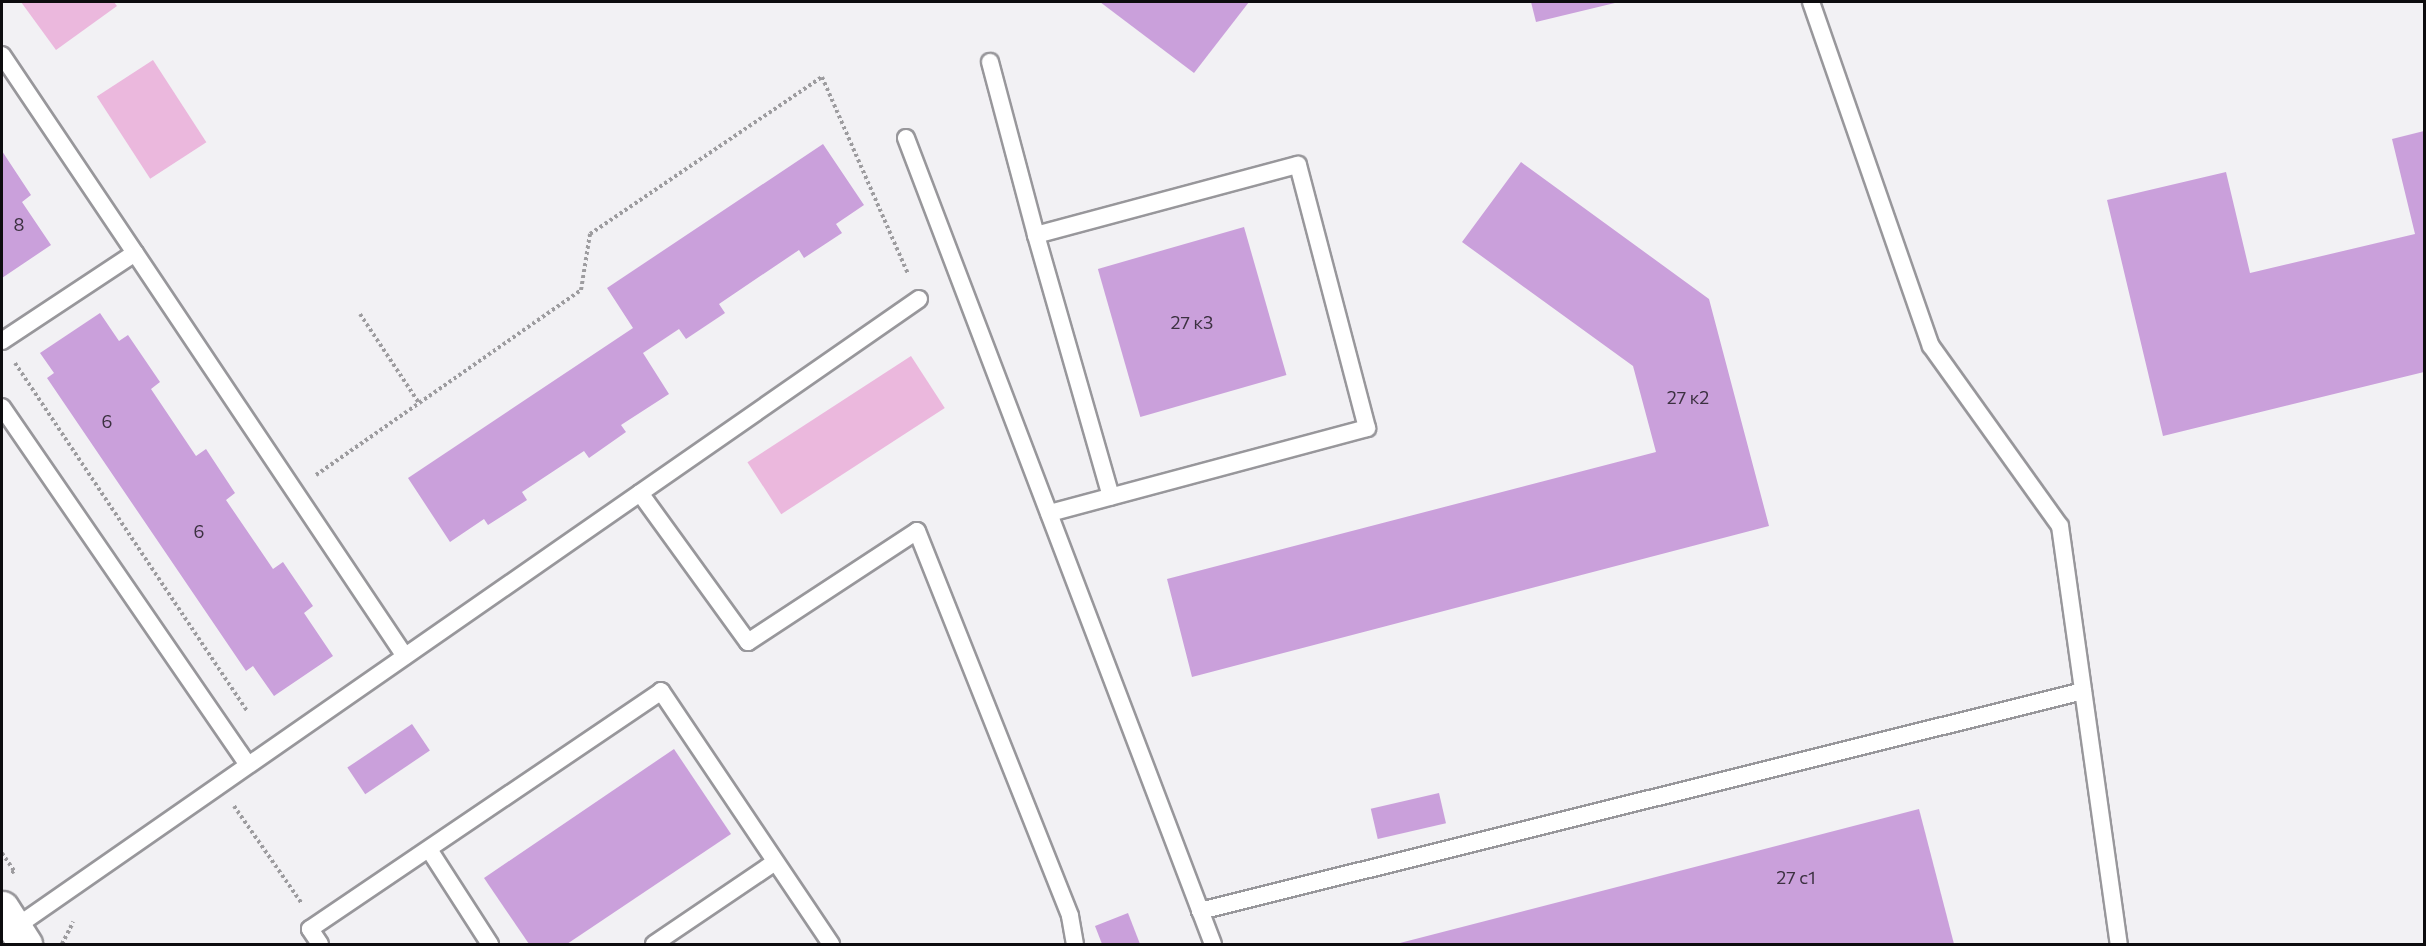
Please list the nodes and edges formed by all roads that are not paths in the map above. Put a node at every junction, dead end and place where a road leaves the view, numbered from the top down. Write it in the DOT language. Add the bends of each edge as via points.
graph roads {
  1 [pos="1811,2"];
  2 [pos="2,55"];
  3 [pos="990,62"];
  4 [pos="906,138"];
  5 [pos="1036,235"];
  6 [pos="135,253"];
  7 [pos="919,299"];
  8 [pos="2,341"];
  9 [pos="2,407"];
  10 [pos="640,493"];
  11 [pos="1111,496"];
  12 [pos="1048,513"];
  13 [pos="405,656"];
  14 [pos="2083,691"];
  15 [pos="248,765"];
  16 [pos="430,851"];
  17 [pos="775,862"];
  18 [pos="1200,911"];
  19 [pos="10,929"];
  20 [pos="320,945"];
  21 [pos="490,945"];
  22 [pos="654,945"];
  23 [pos="831,945"];
  24 [pos="1075,945"];
  25 [pos="1213,945"];
  26 [pos="2119,945"];
  1 -- 14 [label="lane" via="1931,346 2060,526"];
  2 -- 6 [label="lane"];
  3 -- 5 [label="lane"];
  4 -- 12 [label="lane"];
  5 -- 11 [label="lane"];
  5 -- 11 [label="lane" via="1298,165 1367,428"];
  6 -- 8 [label="lane"];
  6 -- 13 [label="lane"];
  7 -- 10 [label="lane"];
  9 -- 15 [label="lane"];
  10 -- 13 [label="lane"];
  10 -- 24 [label="lane" via="748,642 917,531 1070,916"];
  11 -- 12 [label="lane"];
  12 -- 18 [label="lane"];
  13 -- 15 [label="lane"];
  14 -- 18 [label="lane"];
  14 -- 26 [label="lane"];
  15 -- 19 [label="lane"];
  16 -- 17 [label="lane" via="661,691"];
  16 -- 20 [label="lane" via="310,929"];
  16 -- 21 [label="lane"];
  17 -- 22 [label="lane"];
  17 -- 23 [label="lane"];
  18 -- 25 [label="lane"];
}
